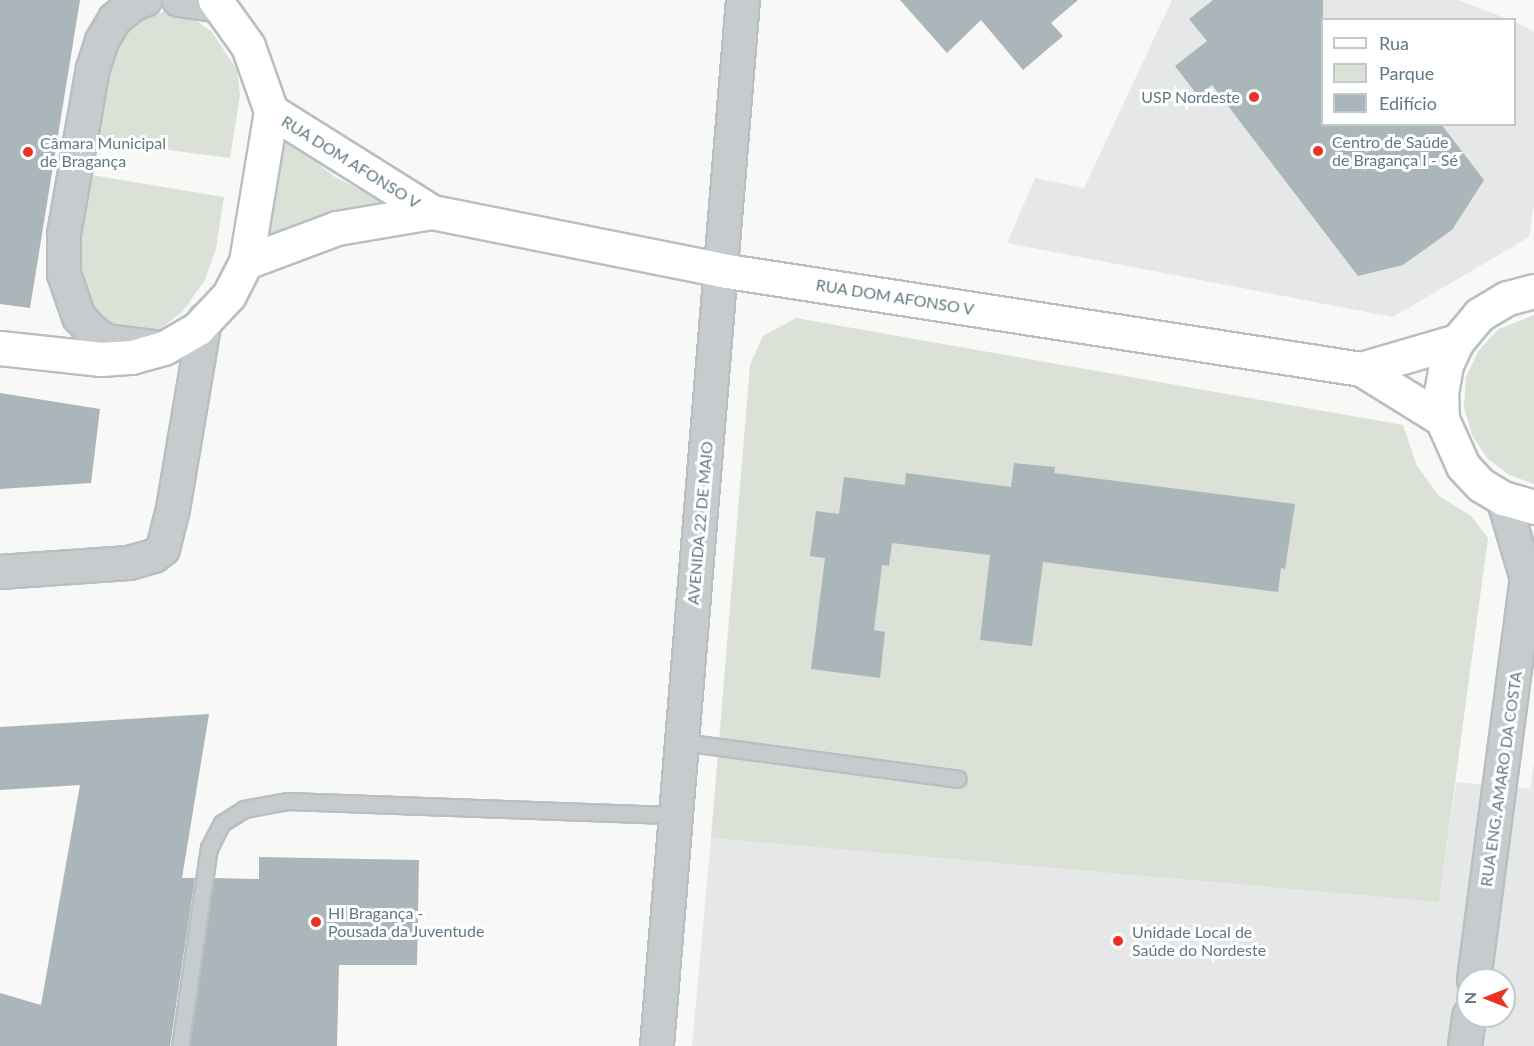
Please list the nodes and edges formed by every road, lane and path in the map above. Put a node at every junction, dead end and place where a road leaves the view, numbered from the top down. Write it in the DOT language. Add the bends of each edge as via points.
graph roads {
  1 [pos="145,0"];
  2 [pos="179,0"];
  3 [pos="743,0"];
  4 [pos="218,3"];
  5 [pos="271,111"];
  6 [pos="432,212"];
  7 [pos="246,262"];
  8 [pos="721,270"];
  9 [pos="1534,291"];
  10 [pos="205,320"];
  11 [pos="1457,341"];
  12 [pos="0,348"];
  13 [pos="164,348"];
  14 [pos="1361,369"];
  15 [pos="1442,419"];
  16 [pos="1503,498"];
  17 [pos="1534,507"];
  18 [pos="0,572"];
  19 [pos="1531,574"];
  20 [pos="682,742"];
  21 [pos="958,779"];
  22 [pos="676,815"];
  23 [pos="1476,968"];
  24 [pos="1467,1028"];
  25 [pos="180,1046"];
  26 [pos="657,1046"];
  27 [pos="1465,1046"];
  1 -- 13 [label="street" via="115,19 102,41 93,69 64,234 64,274 79,317 92,332 106,341"];
  2 -- 4 [label="street"];
  3 -- 8 [label="street, AVENIDA 22 DE MAIO"];
  4 -- 5 [label="street" via="248,46"];
  5 -- 6 [label="street, RUA DOM AFONSO V"];
  5 -- 7 [label="street"];
  6 -- 7 [label="street, RUA DOM AFONSO V" via="337,228"];
  6 -- 8 [label="street, RUA DOM AFONSO V"];
  7 -- 10 [label="street" via="229,295"];
  8 -- 14 [label="street, RUA DOM AFONSO V"];
  8 -- 20 [label="street, AVENIDA 22 DE MAIO"];
  9 -- 11 [label="street" via="1507,298 1479,315"];
  10 -- 13 [label="street"];
  10 -- 18 [label="street" via="163,549 154,556 129,563"];
  11 -- 14 [label="street, RUA DOM AFONSO V"];
  11 -- 15 [label="street" via="1446,365"];
  12 -- 13 [label="street" via="101,359 132,357"];
  14 -- 15 [label="street, RUA DOM AFONSO V"];
  15 -- 16 [label="street" via="1463,466 1481,485"];
  16 -- 17 [label="street"];
  16 -- 19 [label="street, RUA ENG. AMARO DA COSTA"];
  19 -- 23 [label="street, RUA ENG. AMARO DA COSTA"];
  20 -- 21 [label="lane"];
  20 -- 22 [label="street, AVENIDA 22 DE MAIO"];
  22 -- 25 [label="lane" via="288,801 244,809 222,823 209,848"];
  22 -- 26 [label="street, AVENIDA 22 DE MAIO"];
  24 -- 27 [label="street"];
}
